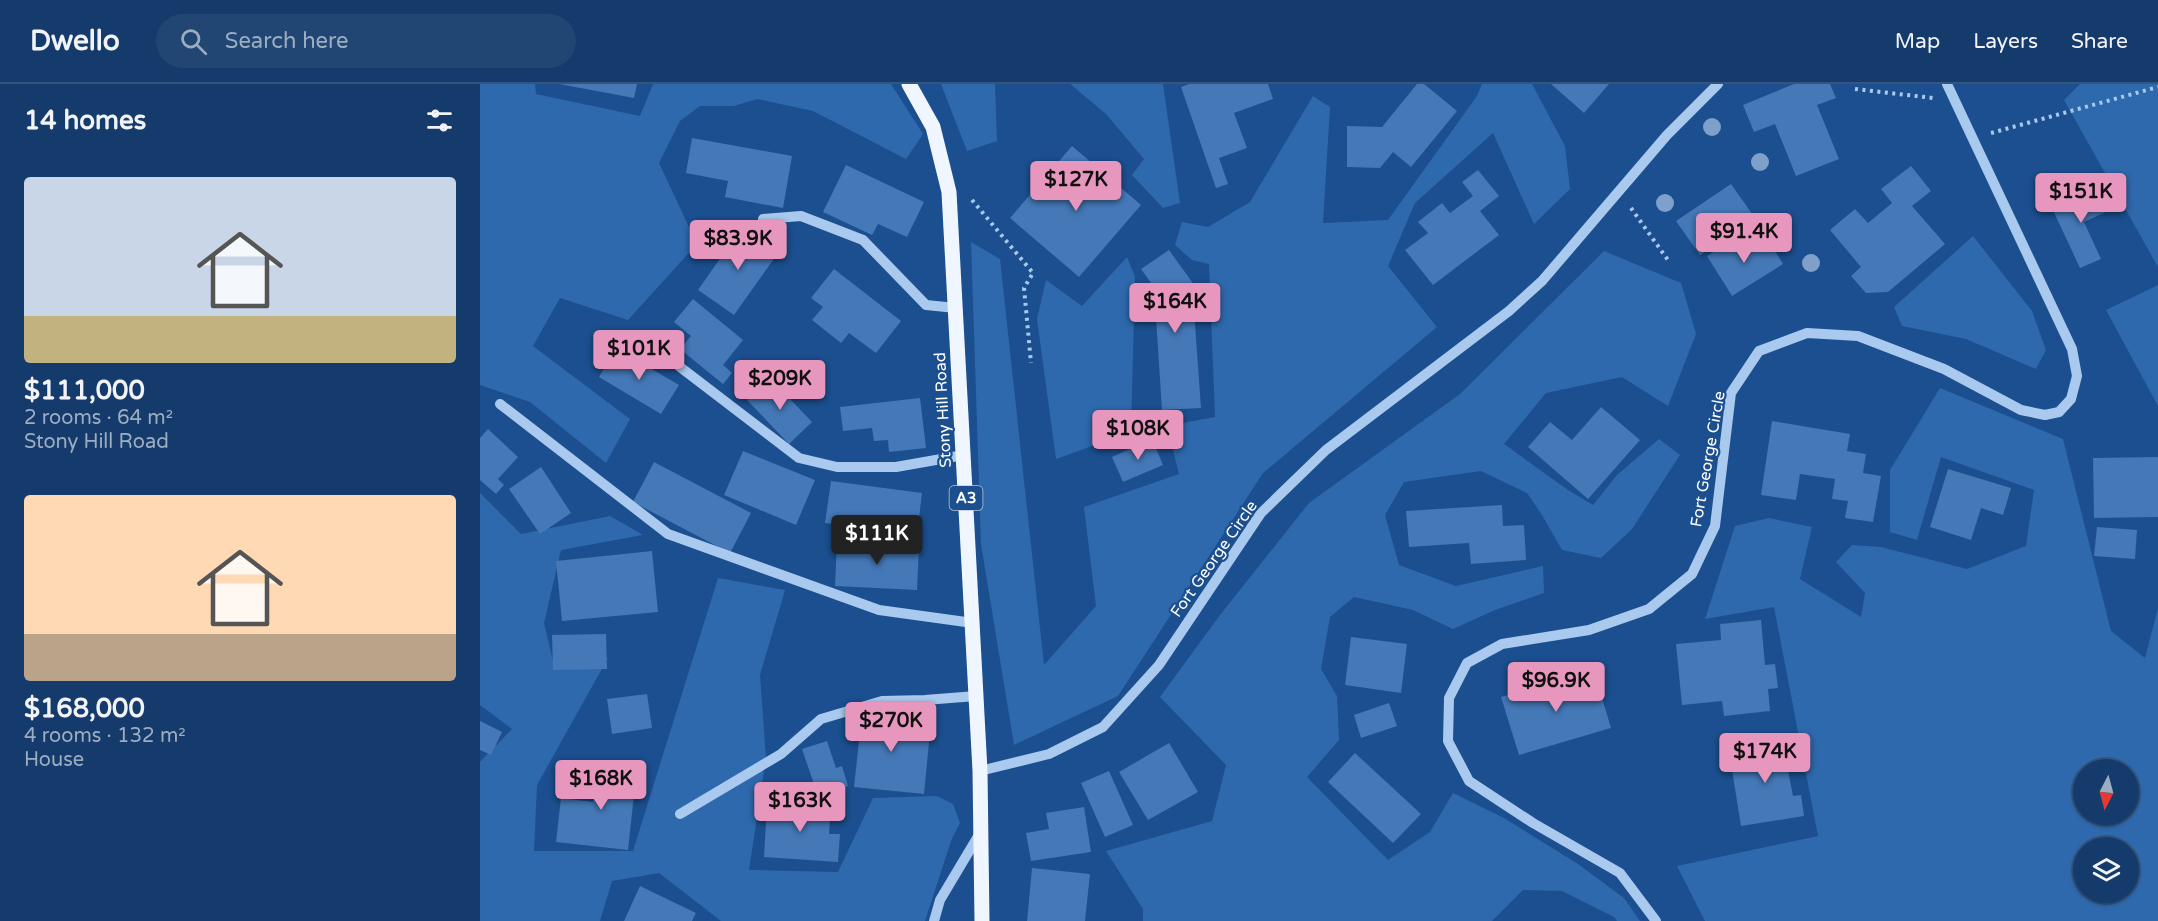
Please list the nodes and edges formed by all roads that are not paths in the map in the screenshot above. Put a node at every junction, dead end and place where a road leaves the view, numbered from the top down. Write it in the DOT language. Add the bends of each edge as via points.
graph roads {
  1 [pos="909,84"];
  2 [pos="1718,84"];
  3 [pos="1947,84"];
  4 [pos="762,219"];
  5 [pos="956,308"];
  6 [pos="650,344"];
  7 [pos="500,404"];
  8 [pos="964,455"];
  9 [pos="973,623"];
  10 [pos="976,696"];
  11 [pos="980,771"];
  12 [pos="680,814"];
  13 [pos="980,833"];
  14 [pos="933,921"];
  15 [pos="982,921"];
  16 [pos="1656,921"];
  1 -- 5 [label="main road, Stony Hill Road / A3" via="933,128 949,192"];
  2 -- 11 [label="street, Fort George Circle" via="1667,135 1542,281 1509,311 1326,450 1261,513 1158,665 1103,727 1049,754"];
  3 -- 16 [label="street, Fort George Circle" via="2072,349 2077,376 2071,399 2059,412 2045,415 2021,410 1944,369 1858,336 1807,333 1759,351 1731,393 1715,526 1692,574 1649,609 1589,630 1502,644 1467,663 1449,698 1448,741 1469,781 1620,873"];
  4 -- 5 [label="street" via="801,216 863,240 926,305"];
  5 -- 8 [label="main road, Stony Hill Road / A3"];
  6 -- 8 [label="street" via="799,458 837,467 896,467"];
  7 -- 9 [label="street" via="668,534 879,610"];
  8 -- 9 [label="main road, Stony Hill Road / A3"];
  9 -- 10 [label="main road, Stony Hill Road / A3"];
  10 -- 11 [label="main road, Stony Hill Road / A3"];
  10 -- 12 [label="street" via="882,701 821,719 781,754"];
  11 -- 13 [label="main road, Stony Hill Road / A3"];
  13 -- 14 [label="street" via="940,900"];
  13 -- 15 [label="main road, Stony Hill Road / A3"];
}
